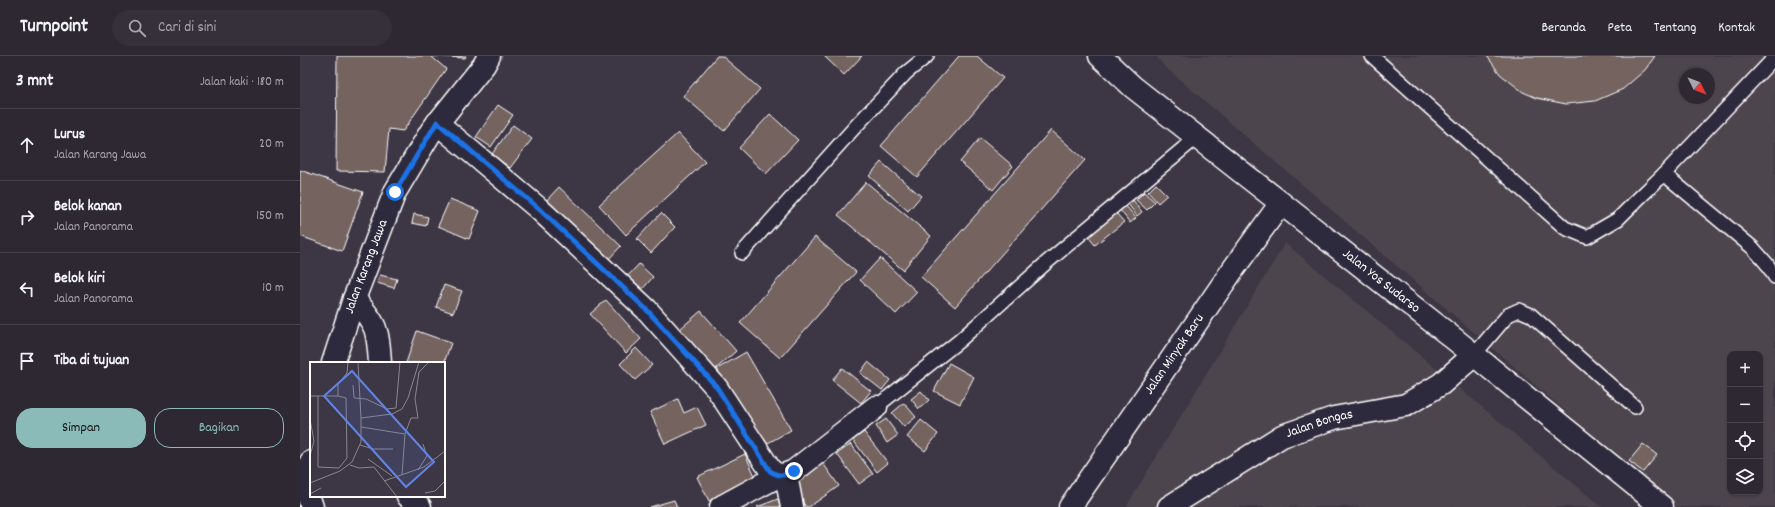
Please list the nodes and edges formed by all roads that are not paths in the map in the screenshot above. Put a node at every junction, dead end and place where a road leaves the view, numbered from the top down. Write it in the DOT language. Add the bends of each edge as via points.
graph roads {
  1 [pos="489,56"];
  2 [pos="927,56"];
  3 [pos="1100,56"];
  4 [pos="1372,56"];
  5 [pos="1775,58"];
  6 [pos="437,122"];
  7 [pos="1197,137"];
  8 [pos="1664,174"];
  9 [pos="1281,203"];
  10 [pos="742,253"];
  11 [pos="1775,277"];
  12 [pos="354,299"];
  13 [pos="1474,355"];
  14 [pos="333,362"];
  15 [pos="380,362"];
  16 [pos="876,406"];
  17 [pos="1635,407"];
  18 [pos="310,473"];
  19 [pos="782,475"];
  20 [pos="409,497"];
  21 [pos="312,507"];
  22 [pos="420,507"];
  23 [pos="721,507"];
  24 [pos="792,507"];
  25 [pos="1070,507"];
  26 [pos="1169,507"];
  27 [pos="1662,507"];
  1 -- 6 [label="street, Jalan Karang Jawa"];
  2 -- 10 [label="lane" via="906,73 855,127"];
  3 -- 7 [label="street, Jalan Yos Sudarso" via="1133,87"];
  4 -- 8 [label="lane" via="1570,231 1587,237 1618,219"];
  5 -- 8 [label="lane"];
  6 -- 12 [label="street, Jalan Karang Jawa" via="395,192"];
  6 -- 19 [label="street" via="538,208 647,310 716,386 770,471"];
  7 -- 9 [label="street, Jalan Yos Sudarso"];
  7 -- 16 [label="lane" via="1046,263 959,341"];
  8 -- 11 [label="lane" via="1753,248"];
  9 -- 13 [label="street, Jalan Yos Sudarso"];
  9 -- 25 [label="street, Jalan Minyak Baru"];
  12 -- 14 [label="street, Jalan Karang Jawa"];
  12 -- 15 [label="street" via="370,316 378,334"];
  13 -- 17 [label="lane" via="1508,314 1519,310 1531,315"];
  13 -- 26 [label="street, Jalan Bongas" via="1441,384 1406,406 1334,418 1282,436"];
  13 -- 27 [label="street, Jalan Yos Sudarso"];
  16 -- 19 [label="street" via="794,471"];
  18 -- 21 [label="street" via="308,495"];
  19 -- 23 [label="street"];
  19 -- 24 [label="street"];
  20 -- 22 [label="street"];
}
